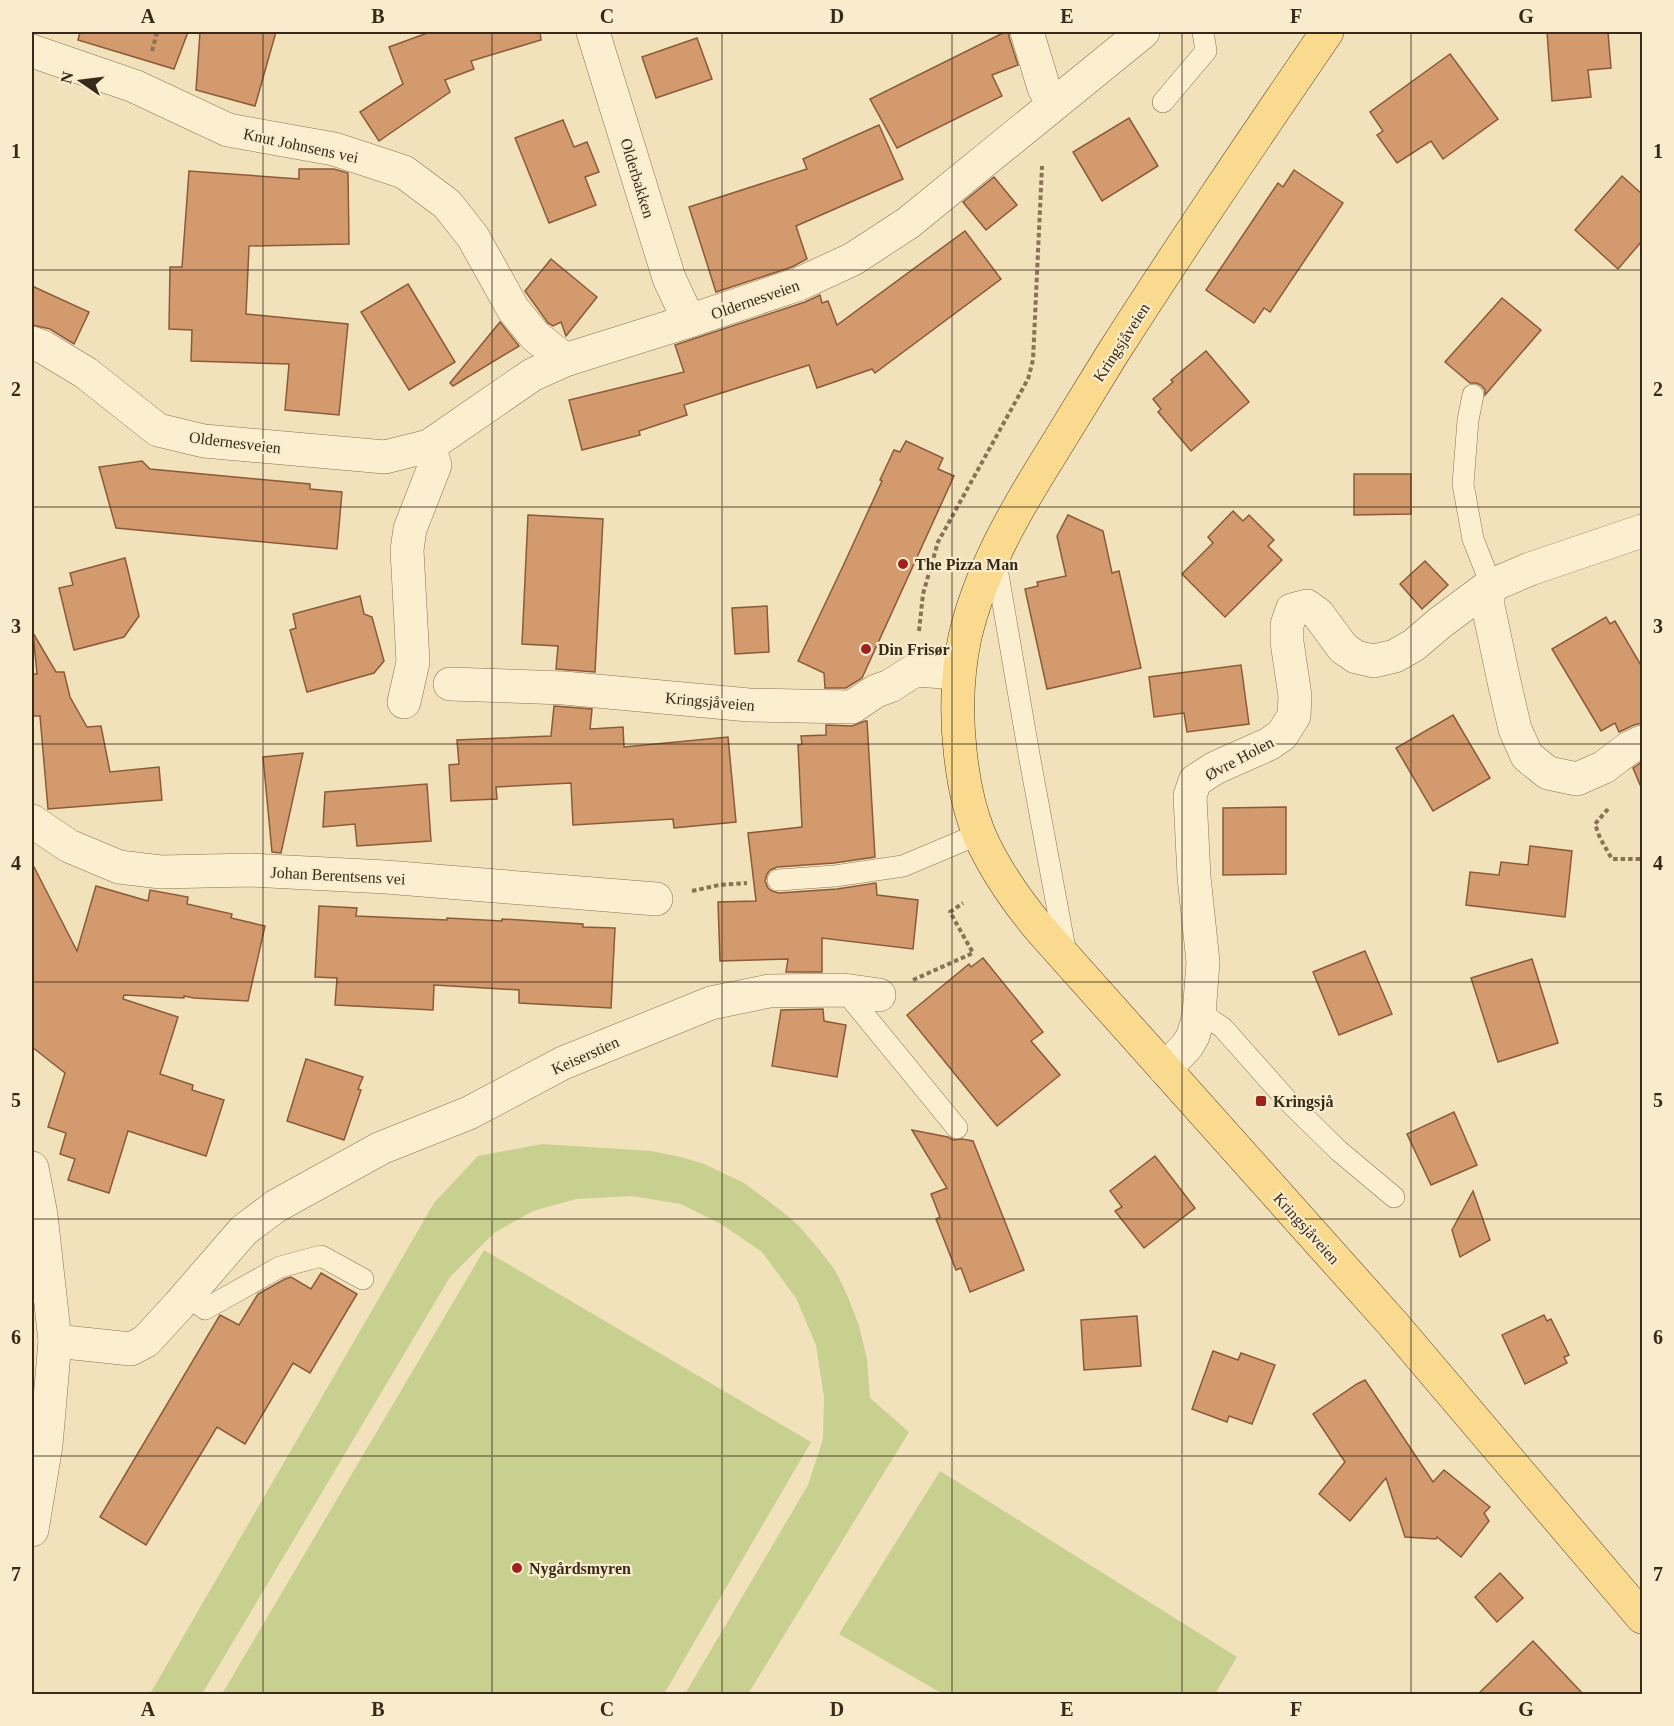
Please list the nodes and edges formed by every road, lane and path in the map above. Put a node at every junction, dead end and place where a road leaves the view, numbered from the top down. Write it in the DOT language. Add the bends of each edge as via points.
graph roads {
  1 [pos="592,32"];
  2 [pos="1027,32"];
  3 [pos="1143,32"];
  4 [pos="1203,32"];
  5 [pos="1327,32"];
  6 [pos="32,51"];
  7 [pos="1163,102"];
  8 [pos="1054,104"];
  9 [pos="1042,164"];
  10 [pos="689,321"];
  11 [pos="32,343"];
  12 [pos="565,360"];
  13 [pos="1473,395"];
  14 [pos="429,446"];
  15 [pos="1642,531"];
  16 [pos="995,554"];
  17 [pos="1488,588"];
  18 [pos="915,670"];
  19 [pos="959,673"];
  20 [pos="450,684"];
  21 [pos="404,702"];
  22 [pos="1642,742"];
  23 [pos="1577,779"];
  24 [pos="32,821"];
  25 [pos="980,834"];
  26 [pos="1642,859"];
  27 [pos="778,880"];
  28 [pos="656,899"];
  29 [pos="963,903"];
  30 [pos="1067,961"];
  31 [pos="844,990"];
  32 [pos="879,995"];
  33 [pos="1199,1015"];
  34 [pos="1165,1070"];
  35 [pos="957,1128"];
  36 [pos="33,1178"];
  37 [pos="1394,1197"];
  38 [pos="363,1279"];
  39 [pos="176,1300"];
  40 [pos="55,1341"];
  41 [pos="32,1530"];
  42 [pos="1642,1617"];
  1 -- 10 [label="street, Olderbakken" via="669,278"];
  2 -- 8 [label="street" via="1044,88"];
  3 -- 8 [label="street, Oldernesveien"];
  4 -- 7 [label="lane" via="1206,51"];
  5 -- 16 [label="main road, Kringsjåveien" via="1120,342 1019,506"];
  6 -- 12 [label="street, Knut Johnsens vei" via="134,86 228,130 334,149 404,172 447,204 473,237 513,309 535,336"];
  8 -- 10 [label="street, Oldernesveien" via="908,223 853,259 799,284"];
  9 -- 18 [label="path" via="1033,360 1028,379 938,542 923,594"];
  10 -- 12 [label="street, Oldernesveien"];
  11 -- 14 [label="street, Oldernesveien" via="86,374 158,430 204,441 385,457"];
  12 -- 14 [label="street, Oldernesveien" via="532,375"];
  13 -- 17 [label="lane" via="1462,484 1473,538 1490,582"];
  14 -- 21 [label="street" via="435,465 410,530 407,550 413,662"];
  15 -- 17 [label="street, Øvre Holen" via="1530,569"];
  16 -- 19 [label="main road, Kringsjåveien" via="977,597"];
  16 -- 30 [label="lane"];
  17 -- 23 [label="street" via="1500,666 1515,729 1527,756 1548,773"];
  17 -- 33 [label="street, Øvre Holen" via="1414,645 1395,656 1374,661 1356,657 1343,648 1308,606 1292,610 1287,642 1294,716 1282,735 1269,744 1195,781 1190,796 1203,962"];
  18 -- 19 [label="street"];
  18 -- 20 [label="street, Kringsjåveien" via="852,706 749,705 564,688"];
  19 -- 25 [label="main road, Kringsjåveien" via="962,772"];
  22 -- 23 [label="street"];
  23 -- 26 [label="path" via="1609,809 1595,824 1612,858"];
  24 -- 28 [label="street, Johan Berentsens vei" via="69,846 130,869 386,877"];
  25 -- 27 [label="lane" via="903,866"];
  25 -- 30 [label="main road, Kringsjåveien" via="1017,901"];
  27 -- 28 [label="path" via="718,885"];
  29 -- 32 [label="path" via="950,912 973,953"];
  30 -- 34 [label="main road, Kringsjåveien"];
  31 -- 32 [label="street, Keiserstien"];
  31 -- 35 [label="lane"];
  31 -- 39 [label="street, Keiserstien" via="769,991 711,1003 563,1064 469,1113 381,1148 276,1206 244,1230"];
  33 -- 34 [label="street, Øvre Holen" via="1194,1036"];
  33 -- 37 [label="lane" via="1223,1028 1287,1100"];
  34 -- 42 [label="main road, Kringsjåveien" via="1394,1324"];
  36 -- 40 [label="street"];
  38 -- 39 [label="lane" via="321,1256 280,1267 205,1309"];
  39 -- 40 [label="street, Keiserstien" via="146,1341 131,1349"];
  40 -- 41 [label="street" via="46,1445"];
}
